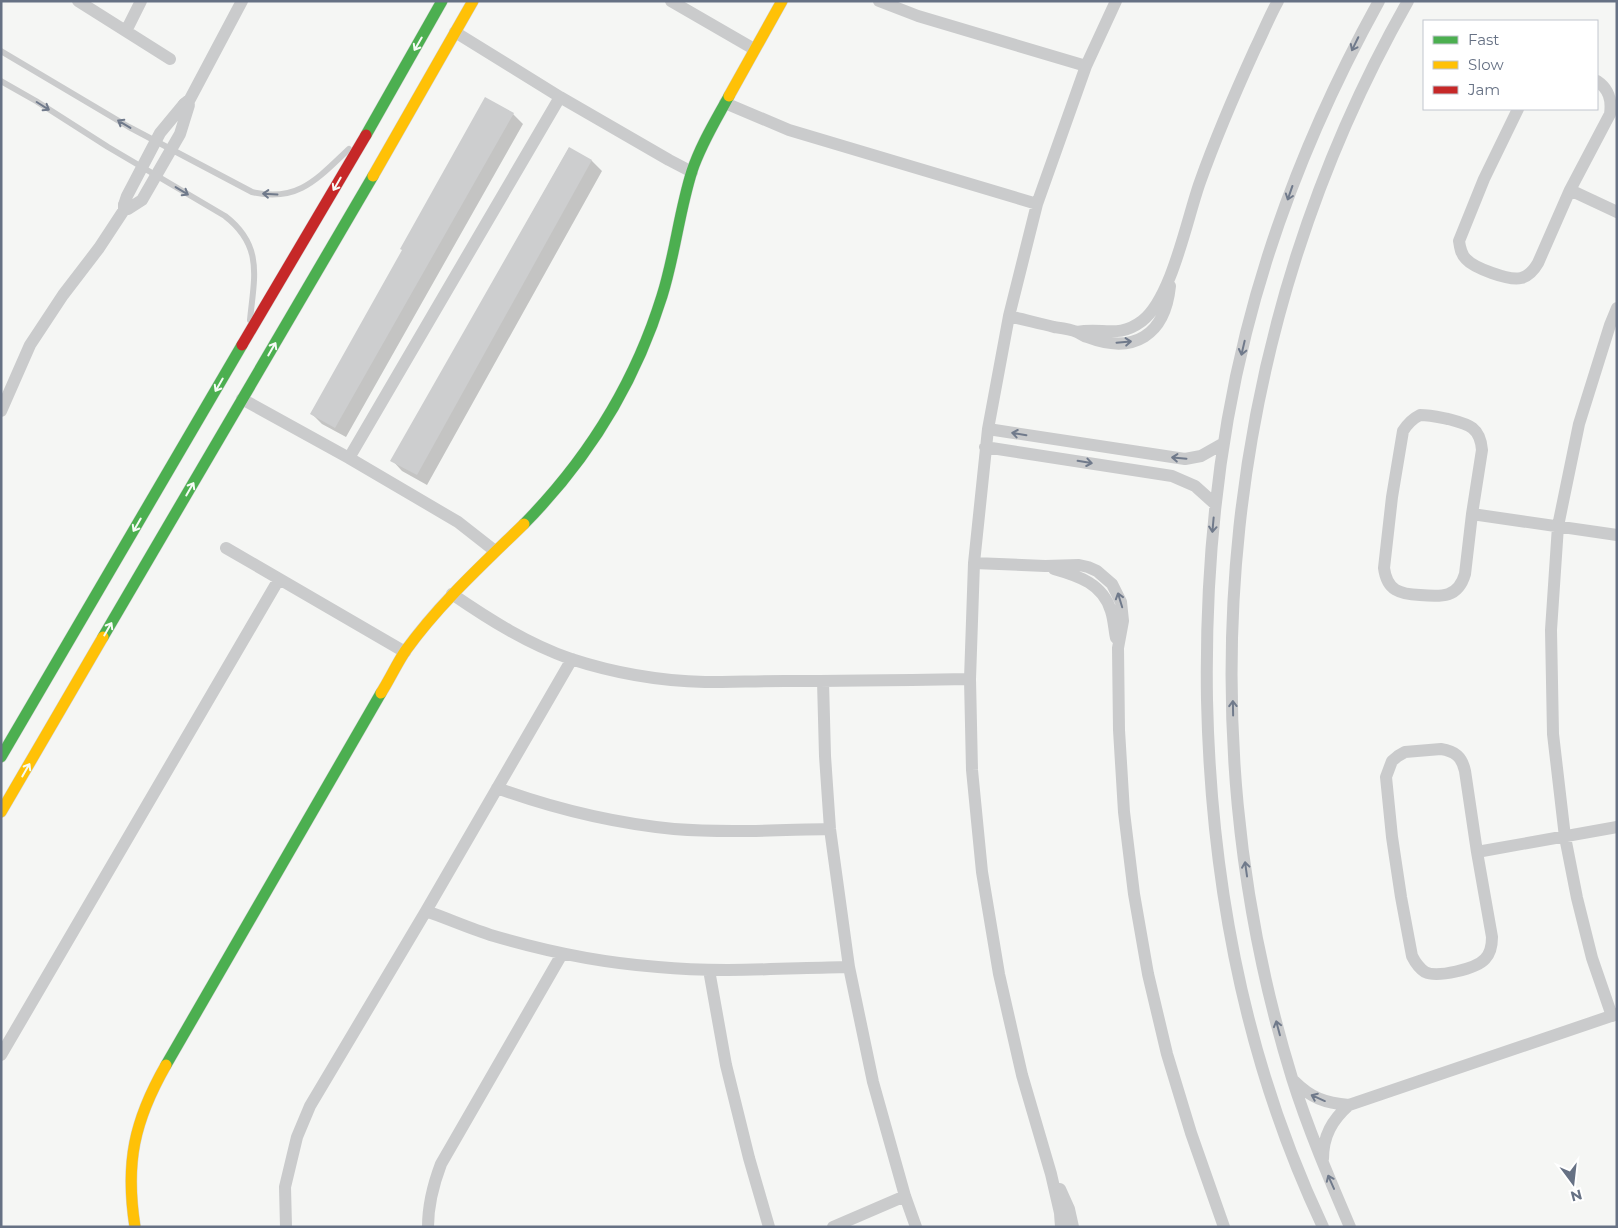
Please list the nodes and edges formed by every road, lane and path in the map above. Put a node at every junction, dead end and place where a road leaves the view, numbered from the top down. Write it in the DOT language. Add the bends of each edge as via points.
graph roads {
  1 [pos="78,1"];
  2 [pos="142,1"];
  3 [pos="242,1"];
  4 [pos="442,1"];
  5 [pos="473,1"];
  6 [pos="671,1"];
  7 [pos="782,1"];
  8 [pos="879,1"];
  9 [pos="1116,1"];
  10 [pos="1278,1"];
  11 [pos="1379,1"];
  12 [pos="1408,1"];
  13 [pos="126,31"];
  14 [pos="455,32"];
  15 [pos="754,48"];
  16 [pos="1,51"];
  17 [pos="170,59"];
  18 [pos="1086,66"];
  19 [pos="1,81"];
  20 [pos="1598,82"];
  21 [pos="560,97"];
  22 [pos="725,104"];
  23 [pos="1518,110"];
  24 [pos="377,116"];
  25 [pos="367,134"];
  26 [pos="365,172"];
  27 [pos="692,172"];
  28 [pos="1570,190"];
  29 [pos="1037,204"];
  30 [pos="1617,212"];
  31 [pos="1617,308"];
  32 [pos="1009,316"];
  33 [pos="248,336"];
  34 [pos="242,400"];
  35 [pos="1,411"];
  36 [pos="988,429"];
  37 [pos="1224,443"];
  38 [pos="985,447"];
  39 [pos="1107,448"];
  40 [pos="349,458"];
  41 [pos="1104,465"];
  42 [pos="1215,504"];
  43 [pos="1472,514"];
  44 [pos="1558,526"];
  45 [pos="1617,535"];
  46 [pos="226,548"];
  47 [pos="495,551"];
  48 [pos="974,563"];
  49 [pos="279,579"];
  50 [pos="452,594"];
  51 [pos="405,652"];
  52 [pos="572,659"];
  53 [pos="970,680"];
  54 [pos="823,681"];
  55 [pos="64,682"];
  56 [pos="49,728"];
  57 [pos="1,757"];
  58 [pos="497,788"];
  59 [pos="1,812"];
  60 [pos="1617,827"];
  61 [pos="830,830"];
  62 [pos="1565,836"];
  63 [pos="1476,852"];
  64 [pos="426,911"];
  65 [pos="562,954"];
  66 [pos="849,967"];
  67 [pos="709,970"];
  68 [pos="1614,1015"];
  69 [pos="1,1055"];
  70 [pos="1292,1079"];
  71 [pos="1349,1105"];
  72 [pos="1323,1164"];
  73 [pos="1052,1174"];
  74 [pos="905,1196"];
  75 [pos="1219,1210"];
  76 [pos="135,1227"];
  77 [pos="286,1227"];
  78 [pos="428,1227"];
  79 [pos="769,1227"];
  80 [pos="833,1227"];
  81 [pos="916,1227"];
  82 [pos="1062,1227"];
  83 [pos="1073,1227"];
  84 [pos="1224,1227"];
  85 [pos="1229,1227"];
  86 [pos="1323,1227"];
  87 [pos="1350,1227"];
  1 -- 13 [label="street"];
  2 -- 13 [label="street"];
  3 -- 35 [label="street, bridge" via="188,103 160,133 126,196 125,208 30,345"];
  4 -- 24 [label="street, one-way"];
  5 -- 14 [label="street"];
  6 -- 15 [label="street"];
  7 -- 15 [label="street"];
  8 -- 18 [label="street" via="918,16"];
  9 -- 18 [label="street"];
  10 -- 32 [label="street" via="1235,92 1200,183 1171,276 1157,305 1137,325 1110,333 1077,332"];
  11 -- 37 [label="street, one-way" via="1324,108 1290,191 1246,332"];
  70 -- 12 [label="street, one-way" via="1258,942 1236,782 1233,612 1242,497 1265,368 1283,296 1306,225 1358,96"];
  13 -- 17 [label="street"];
  14 -- 21 [label="street"];
  14 -- 26 [label="street"];
  15 -- 22 [label="street"];
  25 -- 16 [label="lane, one-way" via="303,188 285,194 262,194 242,187 129,127"];
  18 -- 29 [label="street"];
  19 -- 33 [label="lane, one-way" via="234,223 248,242 255,264"];
  20 -- 28 [label="street" via="1610,98 1610,114"];
  21 -- 27 [label="street"];
  21 -- 40 [label="street"];
  22 -- 27 [label="street"];
  22 -- 29 [label="street" via="789,130"];
  23 -- 28 [label="street" via="1459,241 1464,258 1470,264 1504,277 1528,275 1538,263"];
  24 -- 25 [label="street"];
  24 -- 26 [label="street" via="377,134"];
  25 -- 33 [label="street, one-way"];
  34 -- 26 [label="street, one-way"];
  27 -- 47 [label="street" via="665,288 628,380 587,451 563,482"];
  28 -- 30 [label="street"];
  29 -- 32 [label="street"];
  31 -- 44 [label="street" via="1579,424"];
  32 -- 36 [label="street"];
  33 -- 57 [label="street, one-way" via="70,650"];
  34 -- 40 [label="street"];
  56 -- 34 [label="street, one-way"];
  36 -- 38 [label="street"];
  39 -- 36 [label="street, one-way"];
  37 -- 39 [label="street, one-way" via="1201,456 1185,459"];
  37 -- 42 [label="street"];
  38 -- 41 [label="street, one-way"];
  38 -- 48 [label="street"];
  39 -- 41 [label="street"];
  40 -- 47 [label="street" via="458,522"];
  41 -- 42 [label="street" via="1180,478 1196,486"];
  42 -- 86 [label="street, one-way" via="1206,650 1210,788 1216,852 1249,1024 1289,1146"];
  43 -- 43 [label="street" via="1482,450 1478,435 1468,424 1428,415 1413,418 1403,431 1392,497 1384,568 1389,584 1403,594 1437,596 1452,593 1458,588 1466,574"];
  43 -- 44 [label="street"];
  44 -- 45 [label="street"];
  44 -- 62 [label="street" via="1551,639 1553,734"];
  46 -- 49 [label="street"];
  47 -- 50 [label="street"];
  48 -- 53 [label="street"];
  48 -- 75 [label="street" via="1088,567 1112,584 1121,602 1118,730 1134,894 1167,1054"];
  49 -- 51 [label="street"];
  49 -- 69 [label="street"];
  50 -- 51 [label="street"];
  50 -- 52 [label="street" via="512,633"];
  51 -- 76 [label="street" via="145,1105 131,1161 131,1205"];
  52 -- 54 [label="street" via="659,678 704,682"];
  52 -- 58 [label="street"];
  53 -- 54 [label="street"];
  53 -- 73 [label="street" via="972,770 981,863 999,974 1022,1075"];
  54 -- 61 [label="street"];
  55 -- 56 [label="street" via="54,698"];
  59 -- 56 [label="street, one-way"];
  58 -- 61 [label="street" via="568,811 640,825 712,831"];
  58 -- 64 [label="street"];
  60 -- 62 [label="street"];
  61 -- 66 [label="street"];
  62 -- 63 [label="street"];
  62 -- 68 [label="street" via="1592,958"];
  63 -- 63 [label="street" via="1466,771 1458,755 1441,749 1405,752 1392,761 1386,777 1392,837 1412,956 1417,965 1433,975 1479,964 1490,952 1492,937"];
  64 -- 65 [label="street" via="494,936"];
  64 -- 77 [label="street" via="307,1114 297,1137 285,1187"];
  65 -- 67 [label="street" via="610,962"];
  65 -- 78 [label="street" via="441,1164 428,1210"];
  66 -- 67 [label="street"];
  66 -- 74 [label="street" via="873,1082"];
  67 -- 79 [label="street" via="726,1064"];
  68 -- 71 [label="street"];
  71 -- 70 [label="street, one-way" via="1318,1099"];
  70 -- 72 [label="street"];
  71 -- 72 [label="street" via="1331,1125 1323,1151"];
  87 -- 72 [label="street, one-way"];
  73 -- 82 [label="street"];
  73 -- 83 [label="street" via="1070,1209"];
  74 -- 80 [label="street"];
  74 -- 81 [label="street"];
  75 -- 84 [label="street"];
  75 -- 85 [label="street"];
}
